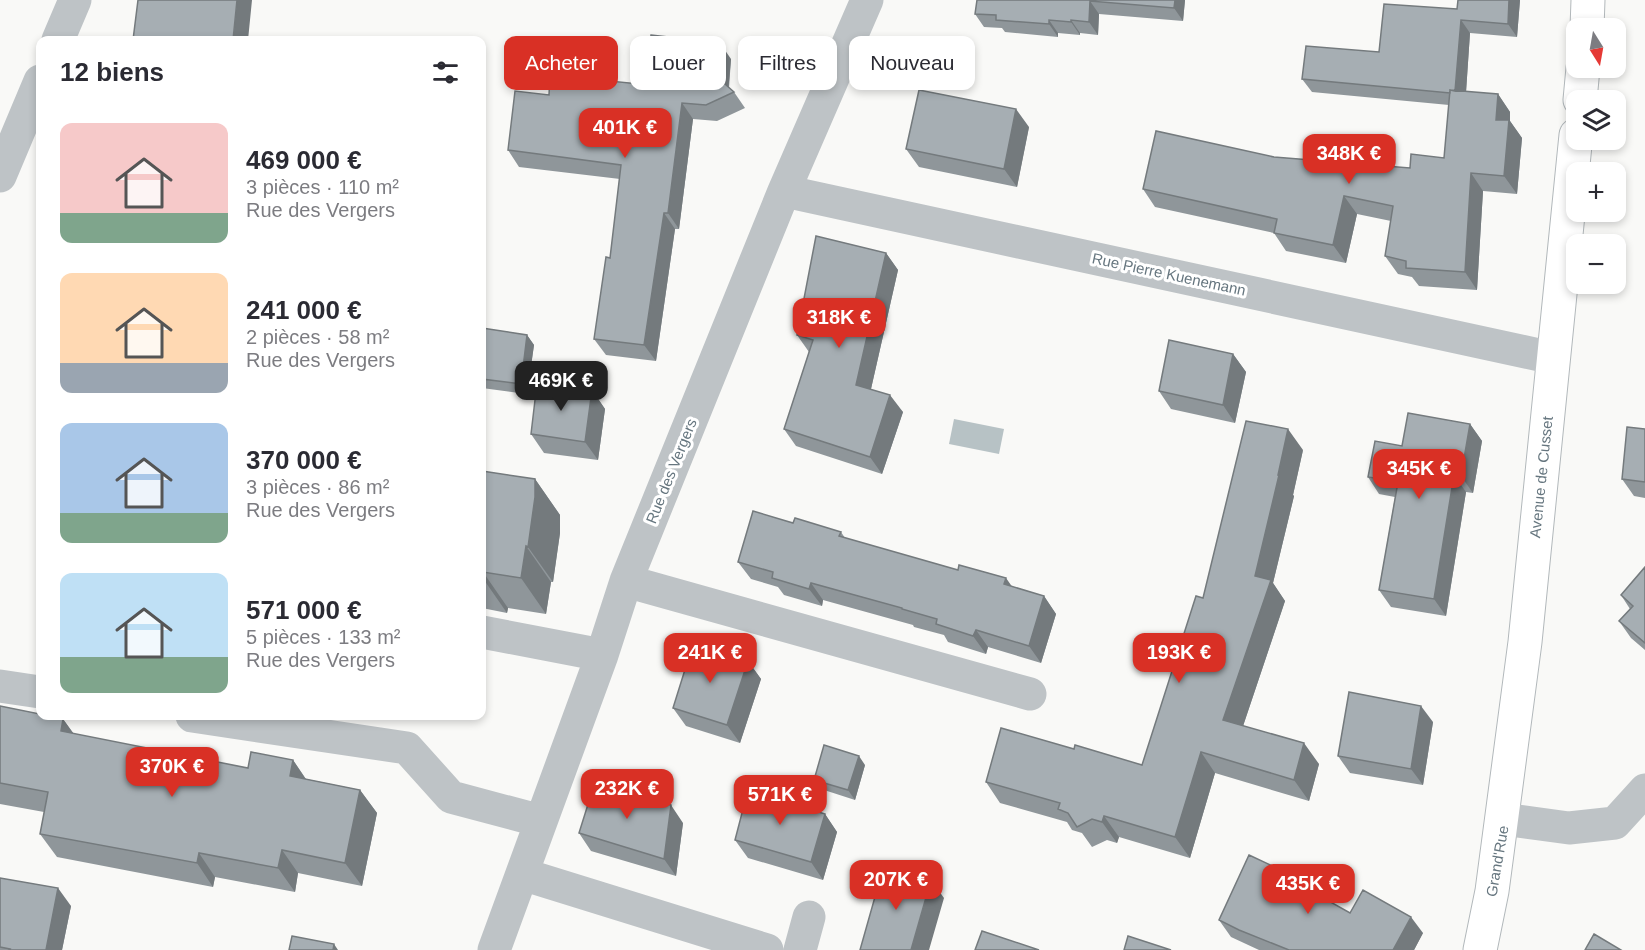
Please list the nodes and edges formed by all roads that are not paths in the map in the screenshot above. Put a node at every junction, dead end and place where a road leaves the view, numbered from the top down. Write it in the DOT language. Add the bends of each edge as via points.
graph roads {
  1 [pos="75,0"];
  2 [pos="867,0"];
  3 [pos="1588,0"];
  4 [pos="1587,18"];
  5 [pos="60,36"];
  6 [pos="36,90"];
  7 [pos="1575,150"];
  8 [pos="0,176"];
  9 [pos="784,191"];
  10 [pos="1554,358"];
  11 [pos="626,581"];
  12 [pos="486,633"];
  13 [pos="602,655"];
  14 [pos="0,686"];
  15 [pos="36,692"];
  16 [pos="1030,694"];
  17 [pos="219,720"];
  18 [pos="1645,790"];
  19 [pos="1502,819"];
  20 [pos="542,821"];
  21 [pos="522,874"];
  22 [pos="809,917"];
  23 [pos="494,950"];
  24 [pos="767,950"];
  25 [pos="800,950"];
  26 [pos="1480,950"];
  1 -- 5 [label="street"];
  2 -- 9 [label="street, Rue des Vergers"];
  3 -- 4 [label="main road"];
  6 -- 8 [label="street"];
  7 -- 10 [label="main road, Avenue de Cusset"];
  9 -- 10 [label="street, Rue Pierre Kuenemann"];
  9 -- 11 [label="street, Rue des Vergers"];
  10 -- 19 [label="main road, Avenue de Cusset" via="1525,642"];
  11 -- 13 [label="street, Rue des Vergers"];
  11 -- 16 [label="street"];
  12 -- 13 [label="street"];
  13 -- 20 [label="street, Rue des Vergers"];
  14 -- 15 [label="street"];
  17 -- 20 [label="street" via="407,748 451,796"];
  18 -- 19 [label="street, Grand'Rue" via="1615,823 1569,828"];
  19 -- 26 [label="main road, Grand'Rue"];
  20 -- 21 [label="street, Rue des Vergers"];
  21 -- 23 [label="street, Rue des Vergers"];
  21 -- 24 [label="street"];
  22 -- 25 [label="street"];
}
